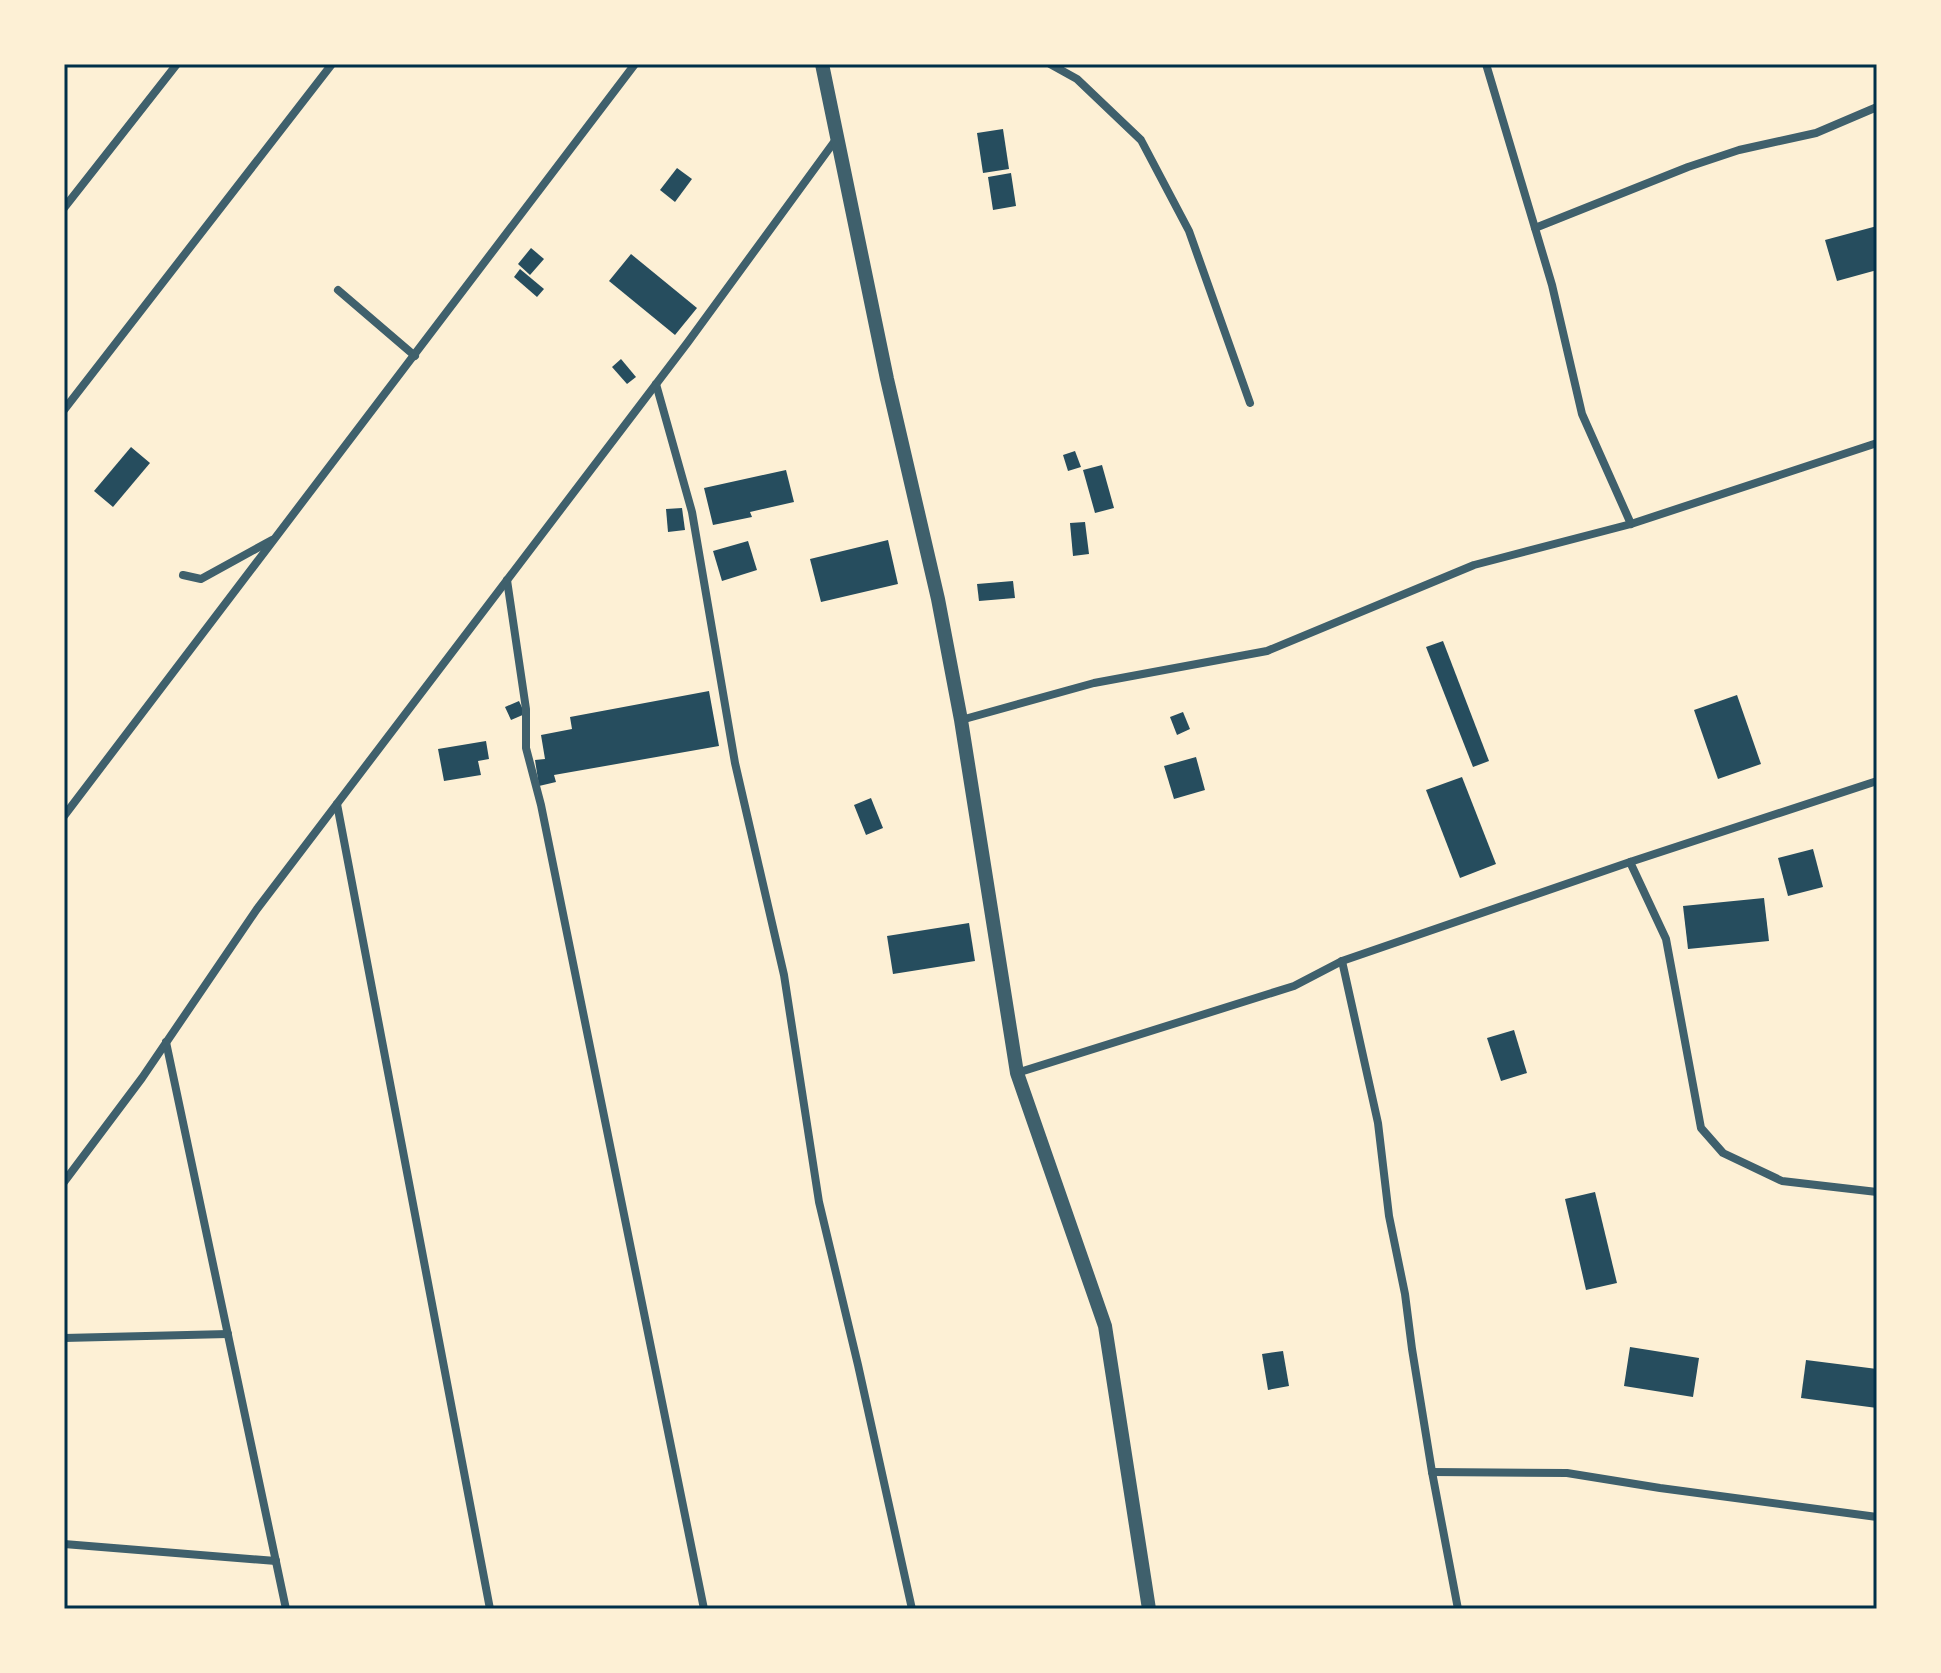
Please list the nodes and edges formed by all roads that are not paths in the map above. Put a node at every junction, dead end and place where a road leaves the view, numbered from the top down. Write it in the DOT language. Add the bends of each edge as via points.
graph roads {
  1 [pos="177,64"];
  2 [pos="332,64"];
  3 [pos="635,64"];
  4 [pos="822,64"];
  5 [pos="1050,64"];
  6 [pos="1486,64"];
  7 [pos="1877,107"];
  8 [pos="837,137"];
  9 [pos="64,208"];
  10 [pos="1535,228"];
  11 [pos="338,290"];
  12 [pos="415,356"];
  13 [pos="656,384"];
  14 [pos="1250,403"];
  15 [pos="64,410"];
  16 [pos="1877,443"];
  17 [pos="1631,524"];
  18 [pos="276,537"];
  19 [pos="183,575"];
  20 [pos="507,580"];
  21 [pos="961,720"];
  22 [pos="1877,781"];
  23 [pos="337,804"];
  24 [pos="64,816"];
  25 [pos="1630,862"];
  26 [pos="1342,961"];
  27 [pos="166,1042"];
  28 [pos="1017,1073"];
  29 [pos="64,1182"];
  30 [pos="1877,1192"];
  31 [pos="228,1334"];
  32 [pos="64,1338"];
  33 [pos="1432,1472"];
  34 [pos="1877,1517"];
  35 [pos="64,1544"];
  36 [pos="276,1561"];
  37 [pos="286,1609"];
  38 [pos="490,1609"];
  39 [pos="704,1609"];
  40 [pos="912,1609"];
  41 [pos="1149,1609"];
  42 [pos="1458,1609"];
  1 -- 9 [label="street"];
  2 -- 15 [label="street"];
  3 -- 12 [label="street"];
  4 -- 8 [label="street"];
  5 -- 14 [label="street" via="1077,79 1141,140 1189,231"];
  6 -- 10 [label="street"];
  7 -- 10 [label="street" via="1816,133 1688,167"];
  8 -- 13 [label="street"];
  8 -- 21 [label="street"];
  10 -- 17 [label="street" via="1582,414"];
  11 -- 12 [label="street"];
  12 -- 18 [label="street"];
  13 -- 20 [label="street"];
  13 -- 40 [label="street" via="692,512 735,763 784,975 819,1202"];
  16 -- 17 [label="street"];
  17 -- 21 [label="street" via="1474,565 1267,651 1094,683"];
  18 -- 19 [label="street" via="201,579"];
  18 -- 24 [label="street"];
  20 -- 23 [label="street"];
  20 -- 39 [label="street" via="526,709 526,748"];
  21 -- 28 [label="street"];
  22 -- 25 [label="street"];
  23 -- 27 [label="street"];
  23 -- 38 [label="street"];
  25 -- 26 [label="street"];
  25 -- 30 [label="street" via="1666,939 1701,1128 1723,1153 1782,1181"];
  26 -- 28 [label="street" via="1294,986"];
  26 -- 33 [label="street" via="1378,1123"];
  27 -- 29 [label="street"];
  27 -- 31 [label="street"];
  28 -- 41 [label="street" via="1105,1326"];
  31 -- 32 [label="street"];
  31 -- 36 [label="street"];
  33 -- 34 [label="street" via="1567,1473"];
  33 -- 42 [label="street"];
  35 -- 36 [label="street"];
  36 -- 37 [label="street"];
}
